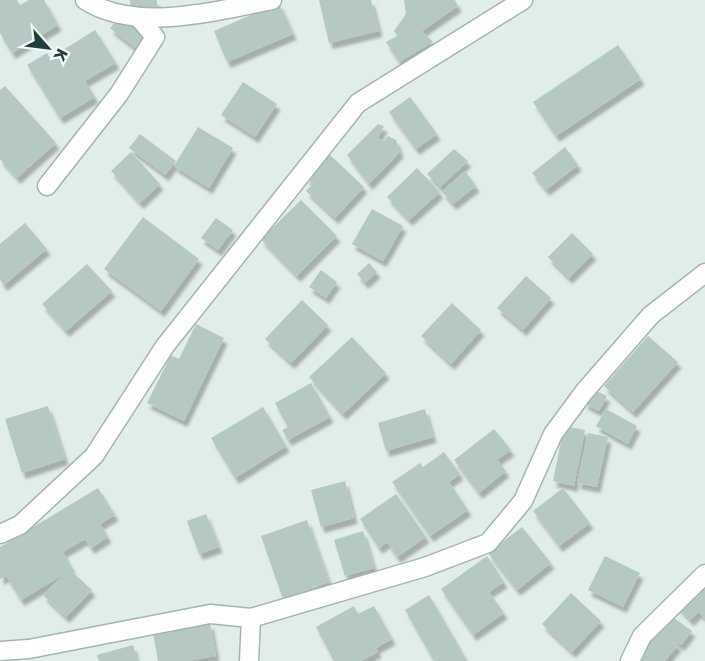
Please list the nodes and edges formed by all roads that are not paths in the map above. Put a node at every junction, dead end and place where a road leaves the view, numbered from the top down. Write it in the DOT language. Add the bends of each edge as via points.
graph roads {
  1 [pos="272,0"];
  2 [pos="523,0"];
  3 [pos="91,1"];
  4 [pos="139,18"];
  5 [pos="47,186"];
  6 [pos="705,273"];
  7 [pos="0,534"];
  8 [pos="705,574"];
  9 [pos="251,618"];
  10 [pos="0,651"];
  11 [pos="249,661"];
  12 [pos="630,661"];
  1 -- 4 [label="street" via="203,14"];
  2 -- 7 [label="street" via="358,103 165,346 94,456 20,525"];
  3 -- 4 [label="street"];
  4 -- 5 [label="street" via="155,37 119,94"];
  6 -- 9 [label="street" via="651,315 584,392 553,434 523,501 488,543 424,567"];
  8 -- 12 [label="street" via="642,636"];
  9 -- 10 [label="street" via="210,614 29,649"];
  9 -- 11 [label="street"];
}
